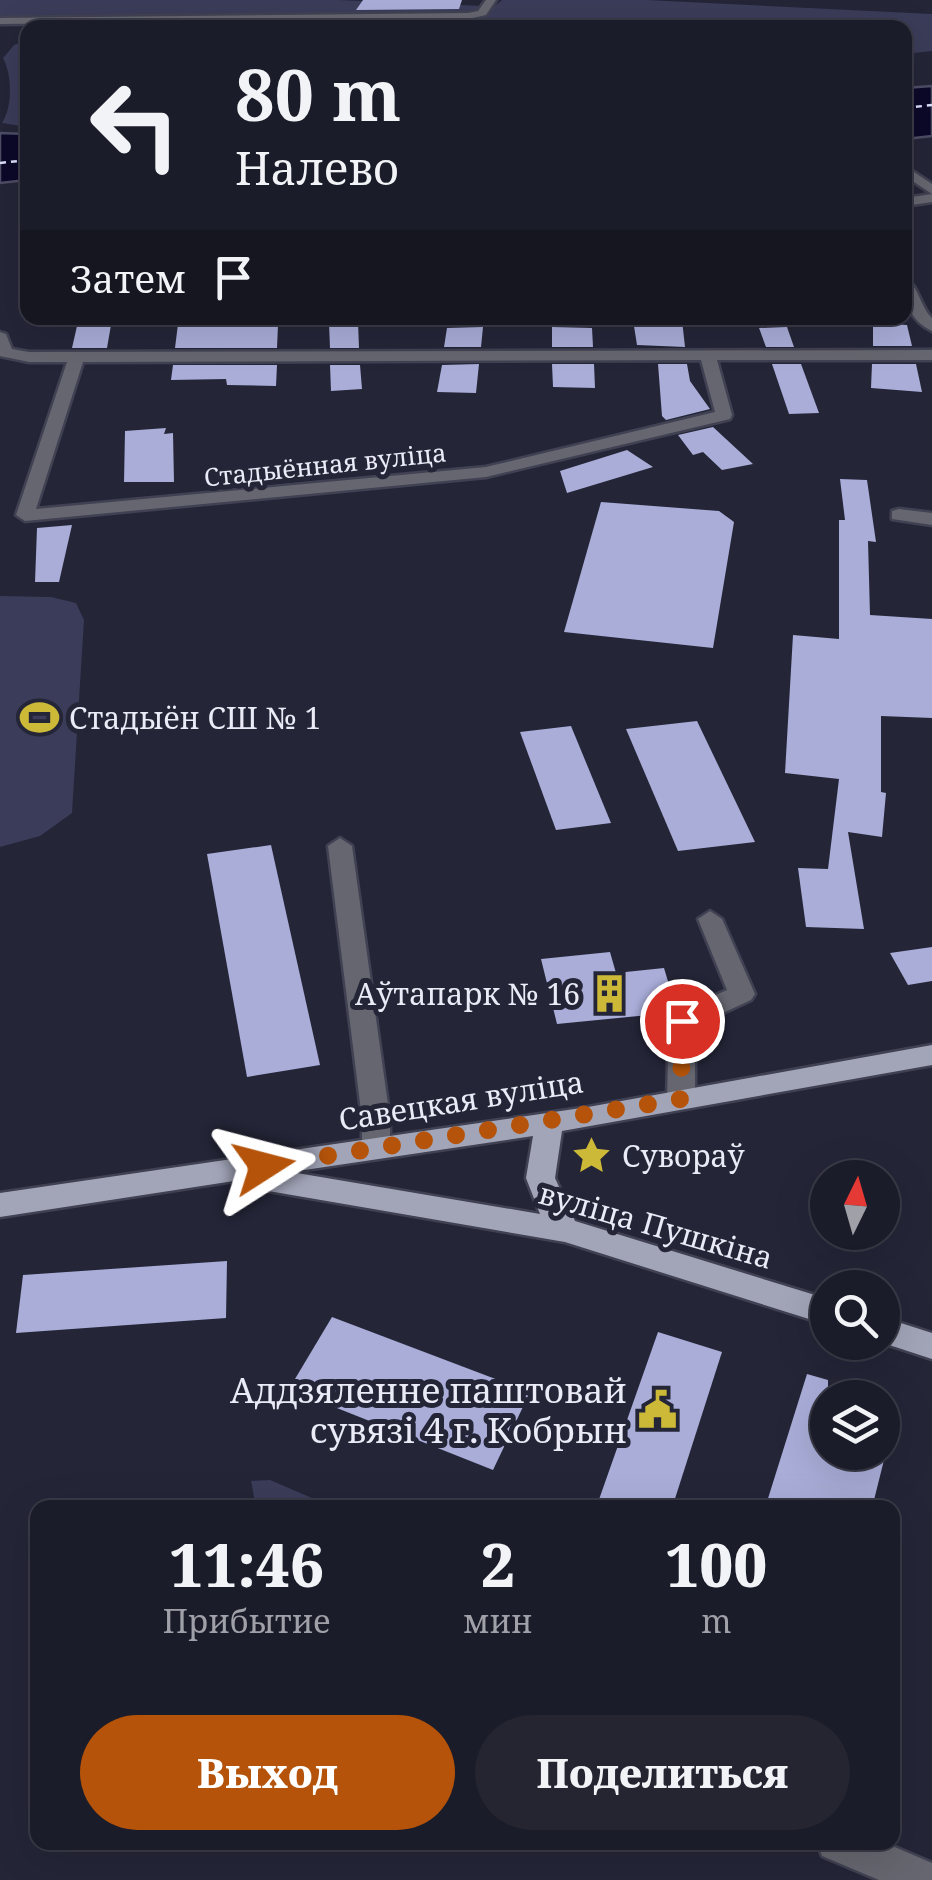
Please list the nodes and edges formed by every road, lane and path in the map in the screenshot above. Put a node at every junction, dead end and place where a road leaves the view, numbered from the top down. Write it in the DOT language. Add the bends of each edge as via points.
graph roads {
  1 [pos="491,0"];
  2 [pos="94,20"];
  3 [pos="912,174"];
  4 [pos="932,190"];
  5 [pos="912,299"];
  6 [pos="932,326"];
  7 [pos="0,338"];
  8 [pos="706,353"];
  9 [pos="932,354"];
  10 [pos="76,357"];
  11 [pos="899,516"];
  12 [pos="932,520"];
  13 [pos="340,846"];
  14 [pos="710,919"];
  15 [pos="932,1055"];
  16 [pos="681,1099"];
  17 [pos="551,1122"];
  18 [pos="376,1148"];
  19 [pos="226,1172"];
  20 [pos="0,1205"];
  21 [pos="565,1230"];
  22 [pos="810,1306"];
  23 [pos="900,1336"];
  24 [pos="932,1346"];
  25 [pos="855,1850"];
  26 [pos="925,1880"];
  1 -- 2 [label="street" via="482,13 468,16"];
  3 -- 4 [label="street"];
  5 -- 6 [label="street"];
  7 -- 10 [label="street" via="5,352"];
  8 -- 9 [label="street"];
  8 -- 10 [label="street"];
  8 -- 10 [label="street, Стадыённая вуліца" via="724,415 486,472 25,515"];
  11 -- 12 [label="street"];
  13 -- 18 [label="street"];
  14 -- 16 [label="street" via="742,994 682,1021"];
  15 -- 16 [label="main road, Савецкая вуліца"];
  16 -- 17 [label="main road, Савецкая вуліца"];
  17 -- 18 [label="main road, Савецкая вуліца"];
  17 -- 21 [label="main road" via="538,1180"];
  18 -- 19 [label="main road, Савецкая вуліца"];
  19 -- 20 [label="main road, Савецкая вуліца"];
  19 -- 21 [label="main road, вуліца Пушкіна"];
  21 -- 22 [label="main road, вуліца Пушкіна"];
  23 -- 24 [label="main road"];
  25 -- 26 [label="street"];
}
